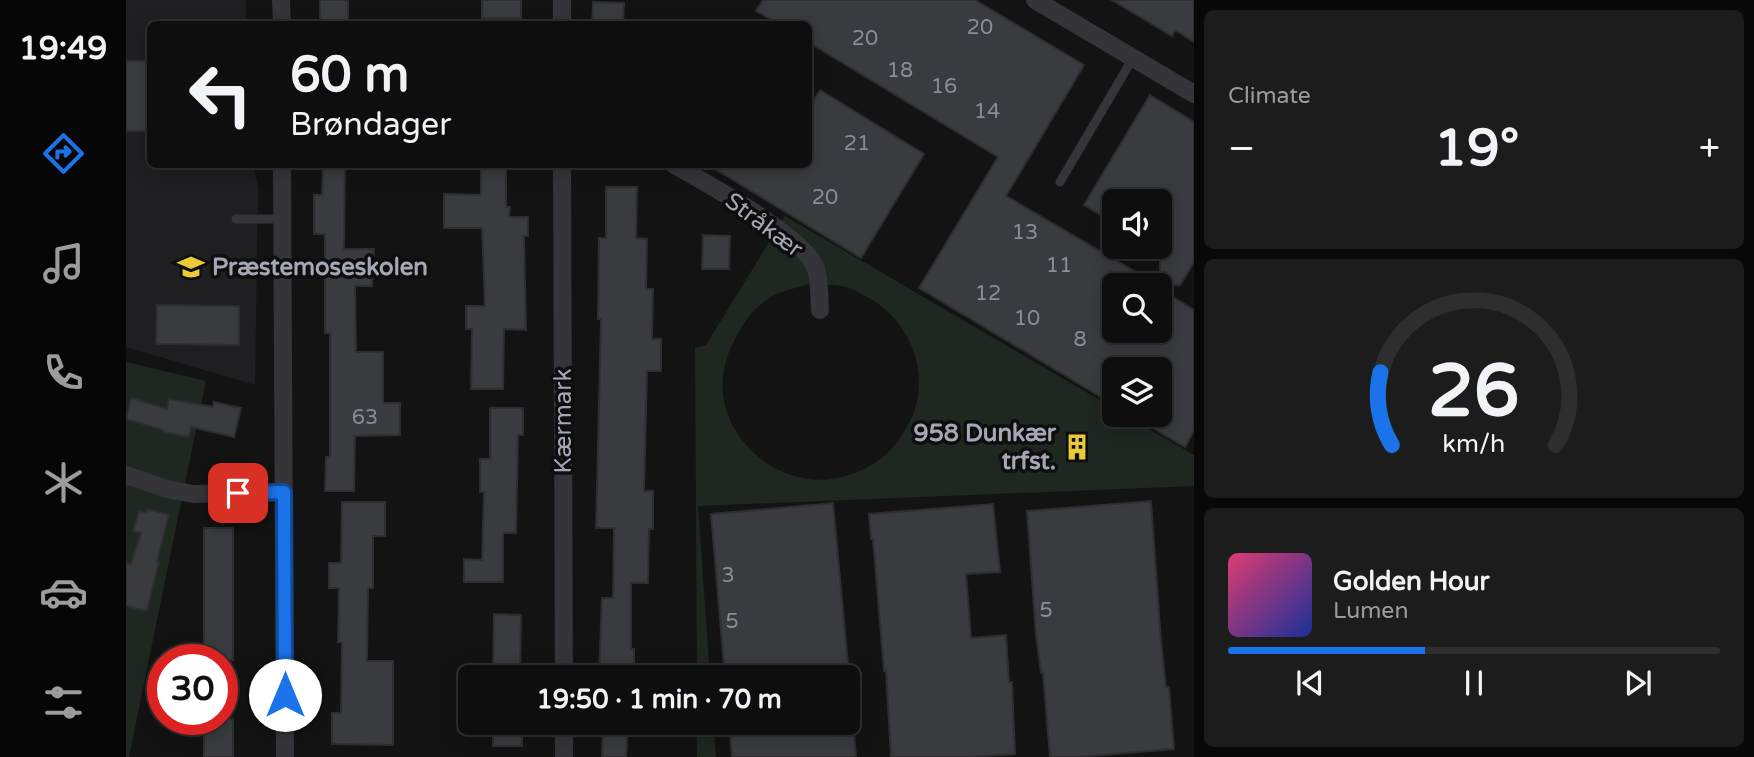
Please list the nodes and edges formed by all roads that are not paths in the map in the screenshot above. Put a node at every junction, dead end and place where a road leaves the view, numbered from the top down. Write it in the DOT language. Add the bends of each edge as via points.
graph roads {
  1 [pos="281,0"];
  2 [pos="562,0"];
  3 [pos="1035,0"];
  4 [pos="282,21"];
  5 [pos="562,21"];
  6 [pos="1133,58"];
  7 [pos="1194,94"];
  8 [pos="282,168"];
  9 [pos="562,168"];
  10 [pos="679,168"];
  11 [pos="1060,182"];
  12 [pos="236,219"];
  13 [pos="282,219"];
  14 [pos="820,310"];
  15 [pos="126,475"];
  16 [pos="284,492"];
  17 [pos="564,665"];
  18 [pos="564,735"];
  19 [pos="285,757"];
  20 [pos="564,757"];
  1 -- 4 [label="street"];
  2 -- 5 [label="street"];
  3 -- 6 [label="street"];
  6 -- 7 [label="street"];
  6 -- 11 [label="lane"];
  8 -- 13 [label="street"];
  9 -- 17 [label="street, Kærmark"];
  10 -- 14 [label="street, Stråkær" via="802,247 816,268"];
  12 -- 13 [label="lane"];
  13 -- 16 [label="street"];
  15 -- 16 [label="street" via="193,495"];
  16 -- 19 [label="street"];
  18 -- 20 [label="street"];
}
